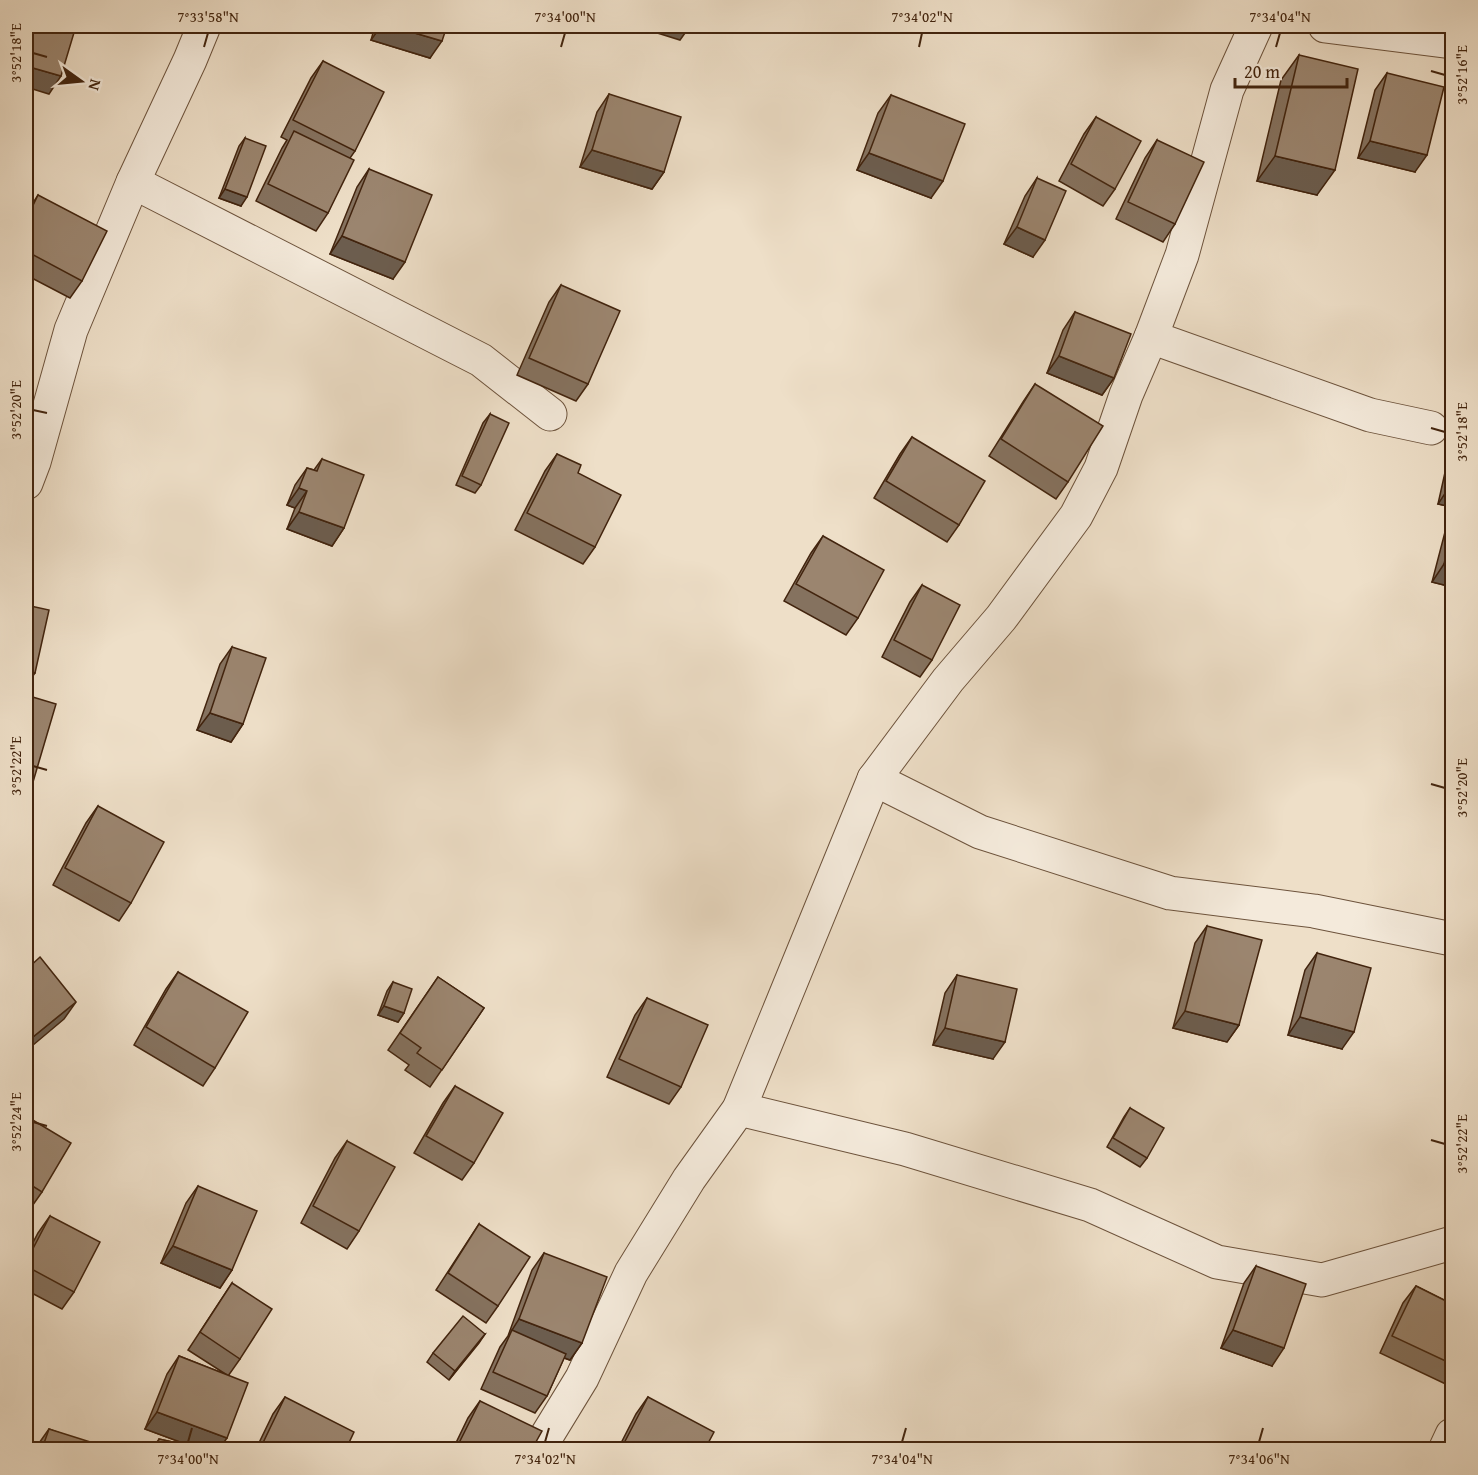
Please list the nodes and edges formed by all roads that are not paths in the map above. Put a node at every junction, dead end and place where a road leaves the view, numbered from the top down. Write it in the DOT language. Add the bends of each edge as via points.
graph roads {
  1 [pos="204,26"];
  2 [pos="1256,26"];
  3 [pos="1325,26"];
  4 [pos="1452,42"];
  5 [pos="133,182"];
  6 [pos="1151,337"];
  7 [pos="550,414"];
  8 [pos="1431,428"];
  9 [pos="26,483"];
  10 [pos="874,779"];
  11 [pos="1452,939"];
  12 [pos="740,1109"];
  13 [pos="1452,1243"];
  14 [pos="1452,1435"];
  15 [pos="538,1449"];
  16 [pos="1445,1449"];
  1 -- 5 [label="street"];
  2 -- 6 [label="street" via="1227,90 1182,255"];
  3 -- 4 [label="street"];
  5 -- 7 [label="street" via="481,360"];
  5 -- 9 [label="street" via="71,330"];
  6 -- 8 [label="street" via="1370,415"];
  6 -- 10 [label="street" via="1125,395 1101,468 1076,516"];
  10 -- 11 [label="street" via="980,832 1170,892 1314,911"];
  10 -- 12 [label="street"];
  12 -- 13 [label="street" via="905,1149 1090,1205 1217,1262 1322,1280"];
  12 -- 15 [label="street" via="689,1179 631,1273 582,1378"];
  14 -- 16 [label="street"];
}
